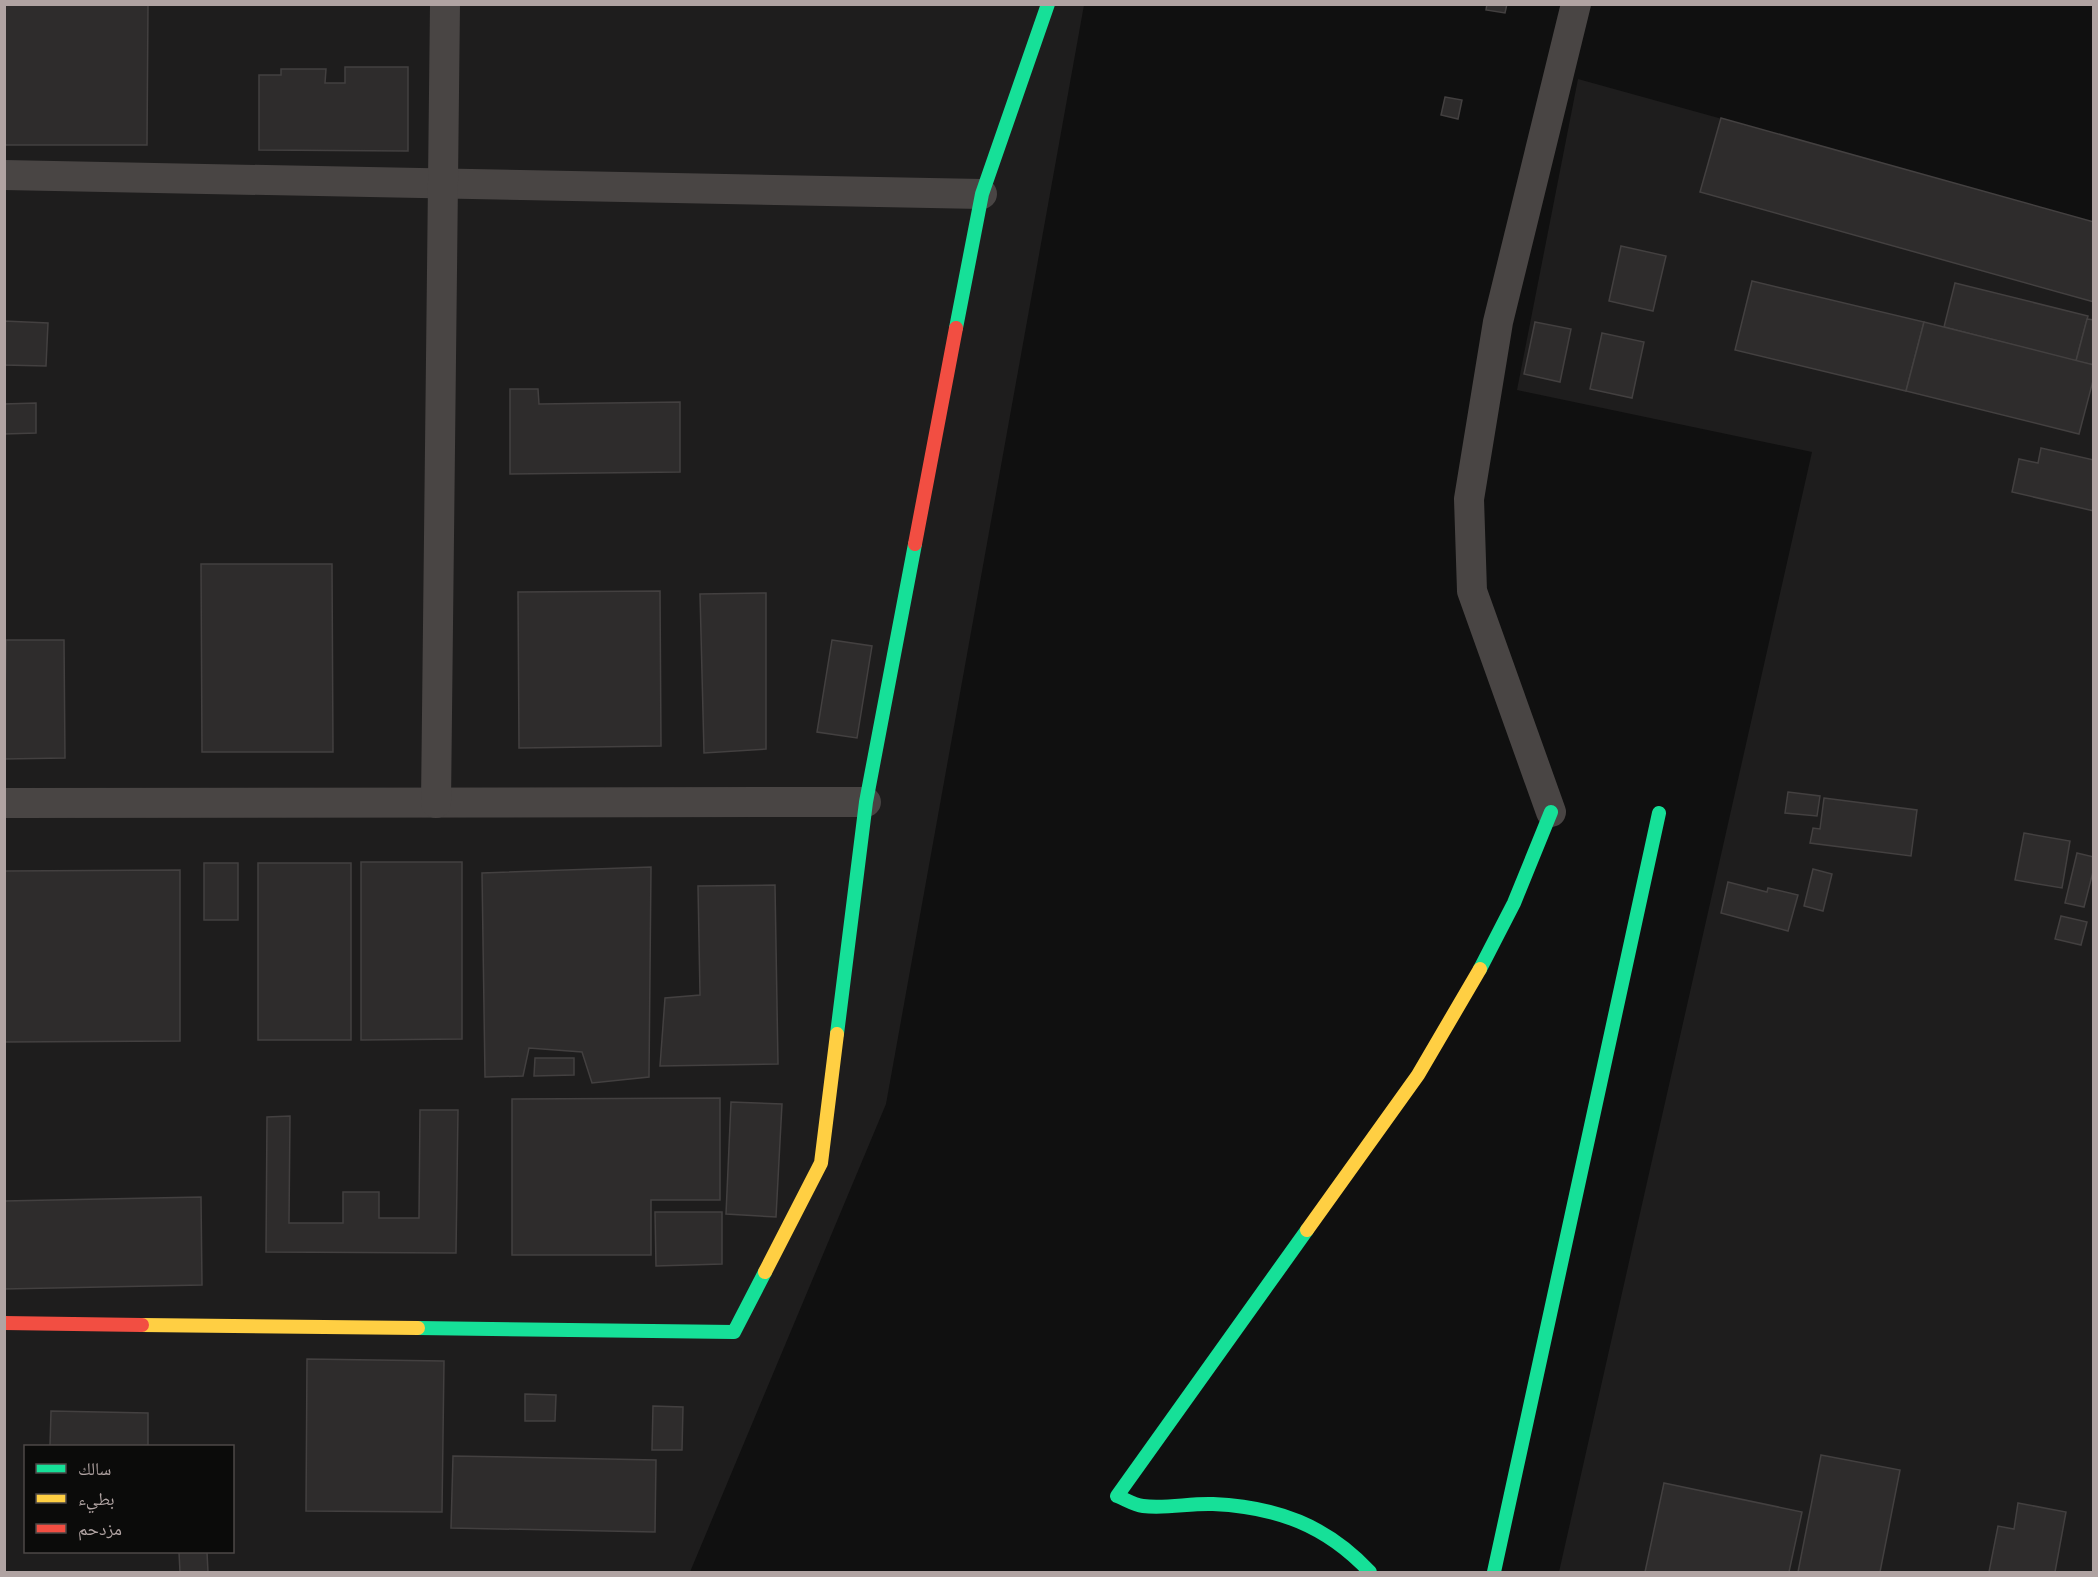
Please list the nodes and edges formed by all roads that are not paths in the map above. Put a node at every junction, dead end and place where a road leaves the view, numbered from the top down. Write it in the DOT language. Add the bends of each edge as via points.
graph roads {
  1 [pos="445,4"];
  2 [pos="1048,4"];
  3 [pos="1576,4"];
  4 [pos="4,175"];
  5 [pos="444,184"];
  6 [pos="982,194"];
  7 [pos="866,802"];
  8 [pos="4,803"];
  9 [pos="436,803"];
  10 [pos="1551,812"];
  11 [pos="1659,813"];
  12 [pos="4,1323"];
  13 [pos="1370,1572"];
  14 [pos="1494,1572"];
  1 -- 5 [label="street"];
  2 -- 6 [label="street"];
  3 -- 10 [label="street" via="1498,322 1469,499 1472,591"];
  4 -- 5 [label="street"];
  5 -- 6 [label="street"];
  5 -- 9 [label="street"];
  6 -- 7 [label="street"];
  7 -- 9 [label="street"];
  7 -- 12 [label="street" via="821,1163 734,1332"];
  8 -- 9 [label="street"];
  10 -- 13 [label="street" via="1514,903 1469,992 1418,1076 1117,1496 1142,1506 1213,1504 1270,1511 1318,1529 1352,1552"];
  11 -- 14 [label="street"];
}
